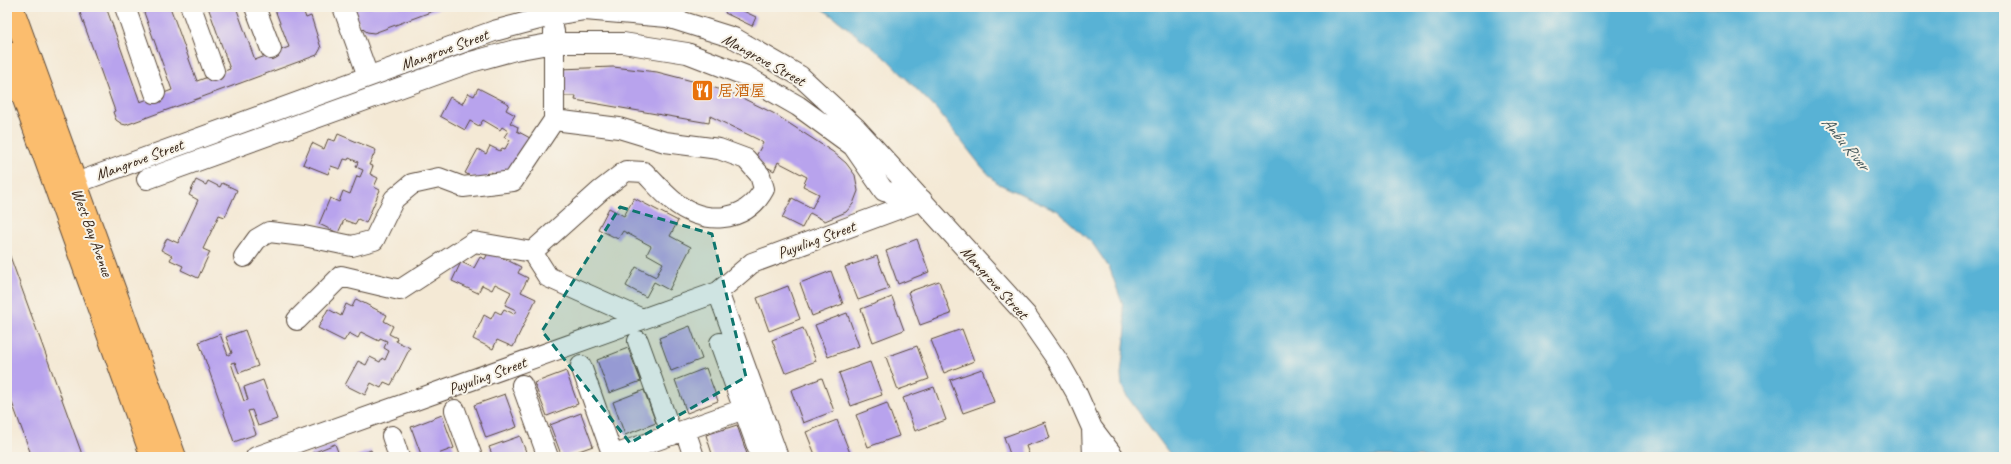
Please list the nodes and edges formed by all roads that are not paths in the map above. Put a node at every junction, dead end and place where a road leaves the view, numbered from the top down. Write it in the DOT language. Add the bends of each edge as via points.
graph roads {
  1 [pos="12,7"];
  2 [pos="125,7"];
  3 [pos="191,7"];
  4 [pos="255,7"];
  5 [pos="342,7"];
  6 [pos="564,11"];
  7 [pos="554,43"];
  8 [pos="271,49"];
  9 [pos="7,52"];
  10 [pos="214,71"];
  11 [pos="368,76"];
  12 [pos="155,92"];
  13 [pos="554,120"];
  14 [pos="147,179"];
  15 [pos="76,183"];
  16 [pos="922,200"];
  17 [pos="532,252"];
  18 [pos="244,257"];
  19 [pos="718,292"];
  20 [pos="642,319"];
  21 [pos="297,320"];
  22 [pos="638,341"];
  23 [pos="720,343"];
  24 [pos="581,366"];
  25 [pos="522,386"];
  26 [pos="744,409"];
  27 [pos="455,410"];
  28 [pos="1092,428"];
  29 [pos="678,432"];
  30 [pos="392,436"];
  31 [pos="617,456"];
  32 [pos="152,457"];
  33 [pos="175,457"];
  34 [pos="256,457"];
  35 [pos="399,457"];
  36 [pos="472,457"];
  37 [pos="548,457"];
  38 [pos="694,457"];
  39 [pos="761,457"];
  40 [pos="778,457"];
  41 [pos="1093,457"];
  42 [pos="1114,457"];
  1 -- 15 [label="main road, West Bay Avenue"];
  2 -- 12 [label="street"];
  3 -- 10 [label="street"];
  4 -- 8 [label="street"];
  5 -- 11 [label="street"];
  6 -- 7 [label="street"];
  6 -- 11 [label="street, Mangrove Street" via="494,31"];
  6 -- 16 [label="street, Mangrove Street" via="608,11 667,17 734,38 800,76 855,127"];
  7 -- 13 [label="street"];
  7 -- 14 [label="street" via="471,62"];
  7 -- 16 [label="street" via="623,43 687,53 744,75 798,106 853,146 884,191"];
  9 -- 32 [label="main road, West Bay Avenue"];
  11 -- 15 [label="street, Mangrove Street"];
  13 -- 17 [label="street" via="619,128 665,142 719,148 746,159 760,175 764,189 757,201 743,211 724,218 699,215 672,201 644,172 626,171"];
  13 -- 18 [label="street" via="513,181 463,187 439,178 412,184 394,199 374,240 352,246 269,232 257,239"];
  15 -- 33 [label="main road, West Bay Avenue"];
  16 -- 19 [label="street, Puyuling Street" via="752,263"];
  16 -- 28 [label="street, Mangrove Street" via="1026,315 1078,394"];
  17 -- 20 [label="street" via="548,277"];
  17 -- 21 [label="street" via="474,242 400,290 341,276"];
  19 -- 20 [label="street, Puyuling Street"];
  19 -- 40 [label="street"];
  20 -- 34 [label="street, Puyuling Street"];
  22 -- 29 [label="street"];
  23 -- 26 [label="street"];
  24 -- 31 [label="street"];
  25 -- 37 [label="street"];
  26 -- 29 [label="street"];
  26 -- 39 [label="street"];
  27 -- 36 [label="street"];
  28 -- 41 [label="street"];
  28 -- 42 [label="street, Mangrove Street"];
  29 -- 31 [label="street"];
  29 -- 38 [label="street"];
  30 -- 35 [label="street"];
}
